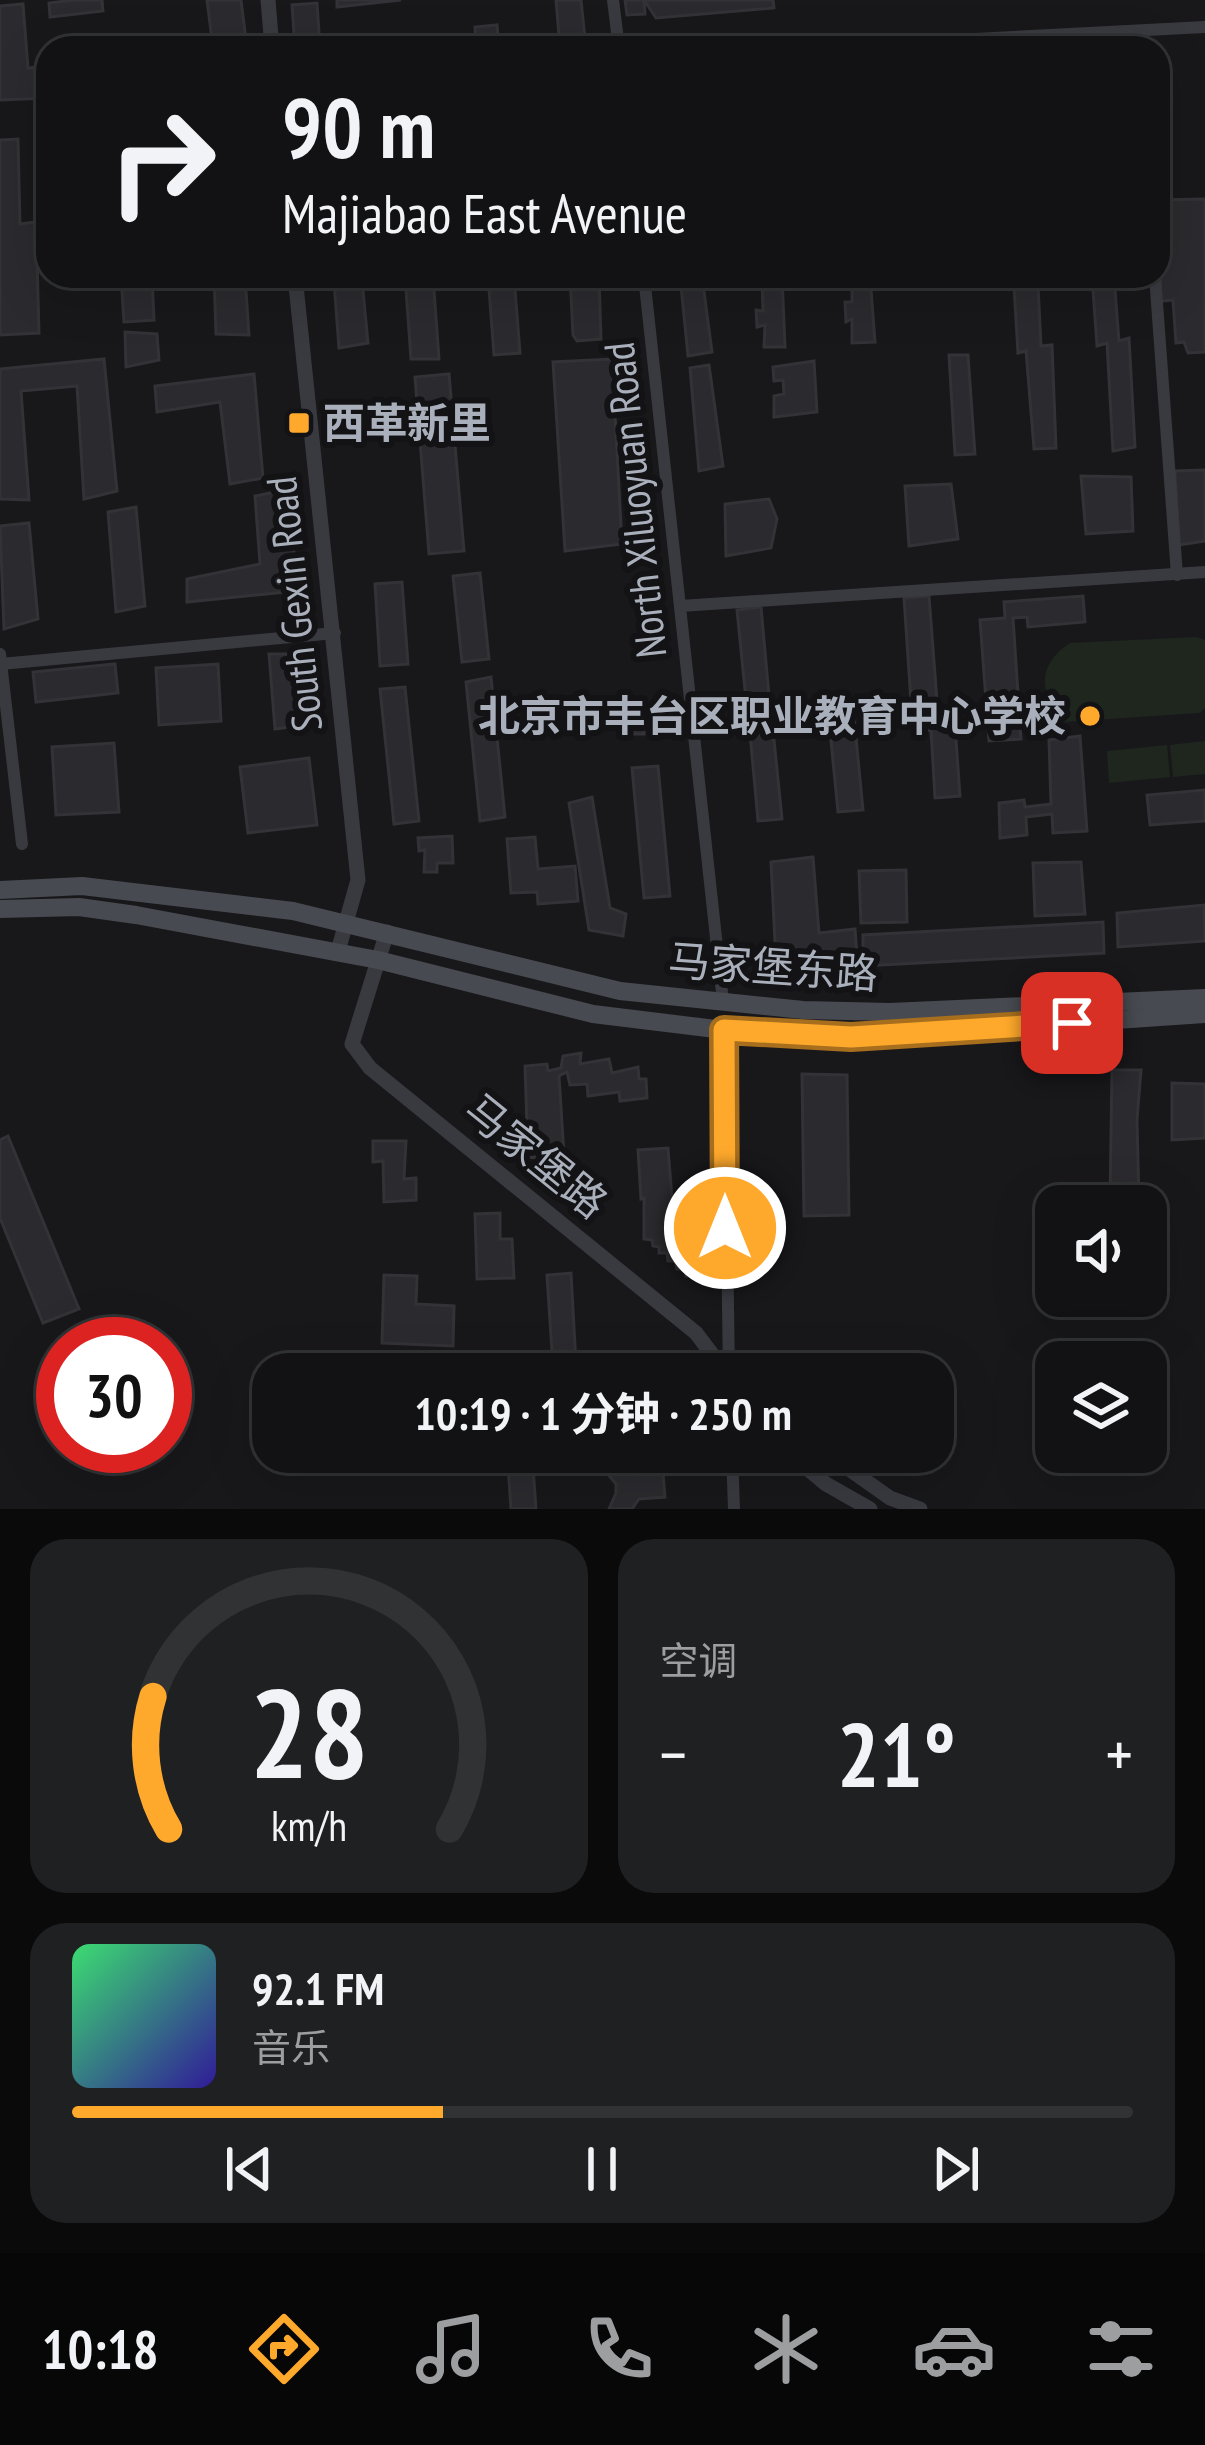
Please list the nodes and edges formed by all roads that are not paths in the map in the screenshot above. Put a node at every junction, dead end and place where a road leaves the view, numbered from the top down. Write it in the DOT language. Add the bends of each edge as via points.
graph roads {
  1 [pos="268,0"];
  2 [pos="613,0"];
  3 [pos="1205,27"];
  4 [pos="1137,30"];
  5 [pos="271,36"];
  6 [pos="618,36"];
  7 [pos="1025,36"];
  8 [pos="1138,36"];
  9 [pos="297,288"];
  10 [pos="645,288"];
  11 [pos="1156,288"];
  12 [pos="1205,572"];
  13 [pos="1177,575"];
  14 [pos="680,606"];
  15 [pos="334,633"];
  16 [pos="0,654"];
  17 [pos="1,664"];
  18 [pos="22,844"];
  19 [pos="0,890"];
  20 [pos="0,909"];
  21 [pos="344,922"];
  22 [pos="387,932"];
  23 [pos="338,951"];
  24 [pos="378,960"];
  25 [pos="1205,998"];
  26 [pos="723,1002"];
  27 [pos="1205,1014"];
  28 [pos="724,1030"];
  29 [pos="712,1353"];
  30 [pos="728,1353"];
  31 [pos="733,1473"];
  32 [pos="813,1473"];
  33 [pos="855,1473"];
  34 [pos="734,1509"];
  35 [pos="870,1509"];
  36 [pos="920,1509"];
  1 -- 5 [label="street"];
  2 -- 6 [label="street"];
  3 -- 4 [label="street"];
  4 -- 7 [label="street"];
  4 -- 8 [label="street"];
  9 -- 15 [label="street, South Gexin Road"];
  10 -- 14 [label="street, North Xiluoyuan Road"];
  11 -- 13 [label="street"];
  12 -- 13 [label="street"];
  13 -- 14 [label="street"];
  14 -- 26 [label="street, North Xiluoyuan Road"];
  15 -- 17 [label="street"];
  15 -- 21 [label="street, South Gexin Road" via="358,880"];
  16 -- 17 [label="street"];
  17 -- 18 [label="street"];
  19 -- 21 [label="main road, 马家堡东路" via="145,890"];
  20 -- 23 [label="main road" via="79,907"];
  21 -- 22 [label="main road, 马家堡东路"];
  21 -- 23 [label="street, South Gexin Road"];
  22 -- 24 [label="street"];
  22 -- 26 [label="main road, 马家堡东路" via="620,991"];
  23 -- 24 [label="main road"];
  24 -- 28 [label="main road" via="592,1014"];
  24 -- 29 [label="street, 马家堡路" via="352,1044 370,1068"];
  25 -- 26 [label="main road, 马家堡东路" via="890,1012"];
  27 -- 28 [label="main road" via="851,1037"];
  28 -- 30 [label="street"];
  31 -- 34 [label="street"];
  32 -- 35 [label="street"];
  33 -- 36 [label="street"];
}
